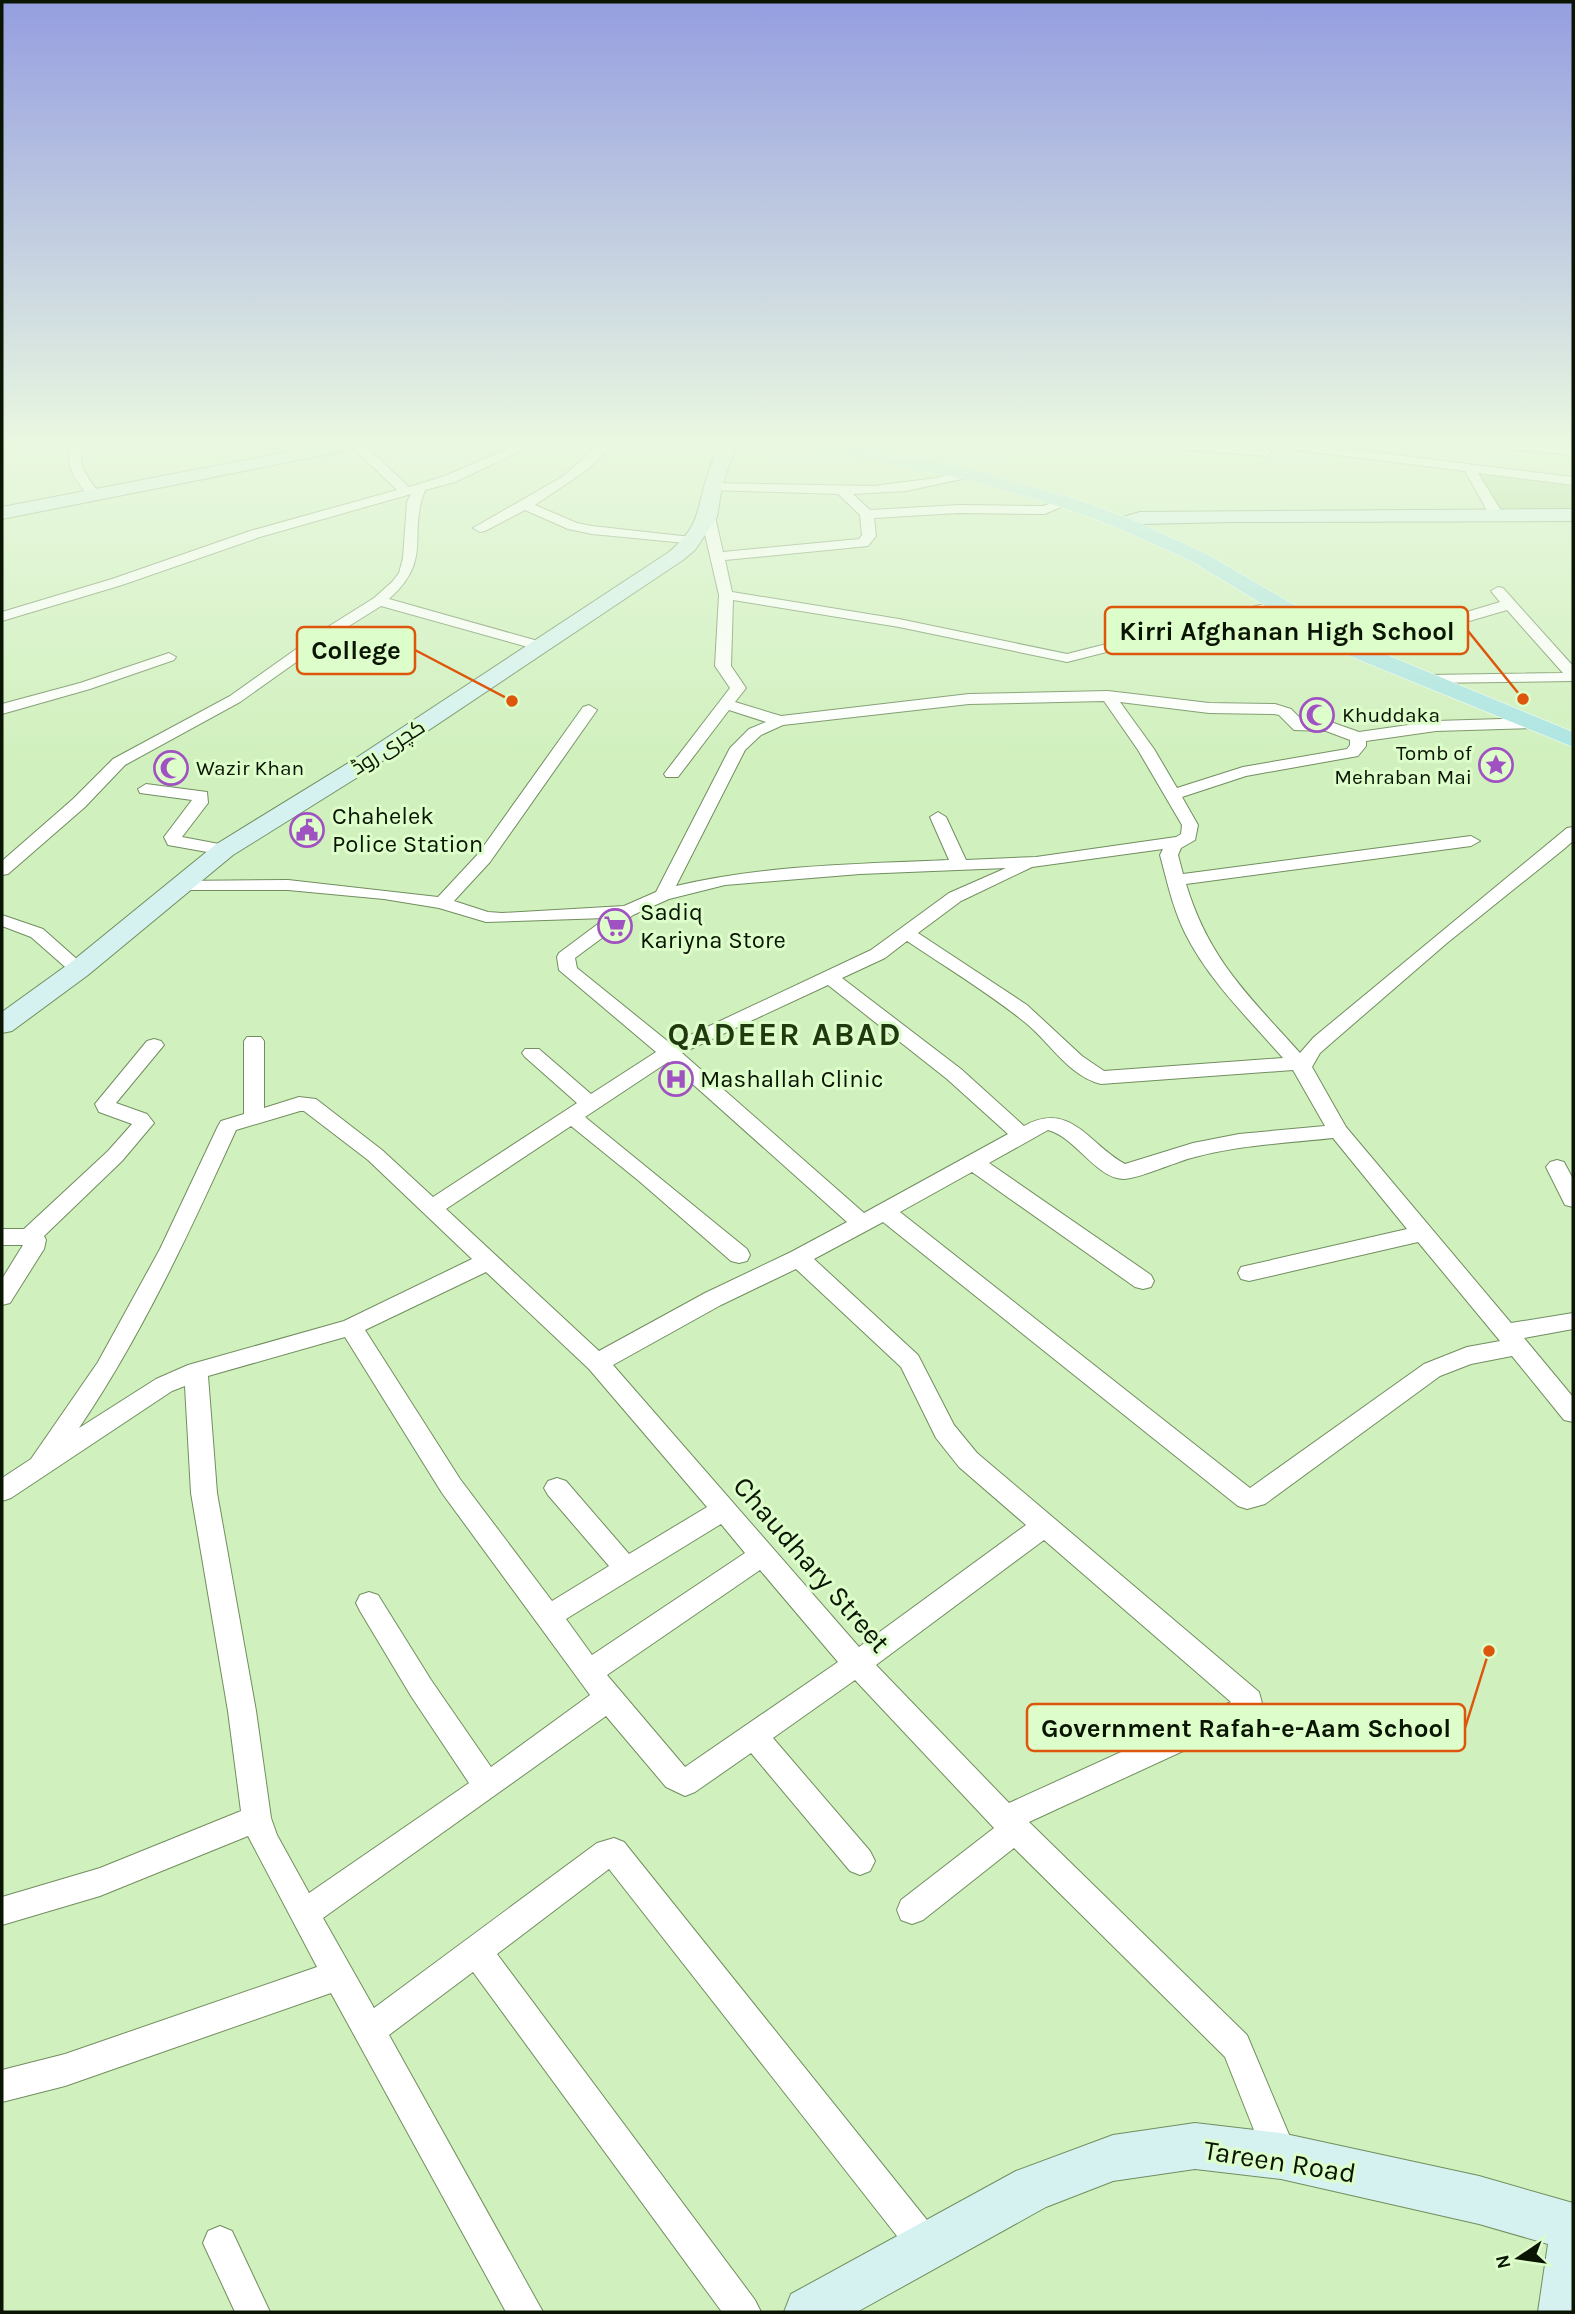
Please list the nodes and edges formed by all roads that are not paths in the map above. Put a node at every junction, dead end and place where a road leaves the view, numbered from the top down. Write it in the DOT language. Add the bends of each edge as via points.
graph roads {
  1 [pos="212,548"];
  2 [pos="411,548"];
  3 [pos="684,548"];
  4 [pos="716,548"];
  5 [pos="805,548"];
  6 [pos="1178,548"];
  7 [pos="718,557"];
  8 [pos="1498,591"];
  9 [pos="726,595"];
  10 [pos="379,601"];
  11 [pos="1510,604"];
  12 [pos="1276,605"];
  13 [pos="2,617"];
  14 [pos="540,646"];
  15 [pos="1355,650"];
  16 [pos="169,657"];
  17 [pos="1573,676"];
  18 [pos="1429,680"];
  19 [pos="1108,696"];
  20 [pos="725,704"];
  21 [pos="2,709"];
  22 [pos="589,710"];
  23 [pos="780,721"];
  24 [pos="1537,723"];
  25 [pos="1573,731"];
  26 [pos="1358,737"];
  27 [pos="1573,740"];
  28 [pos="672,774"];
  29 [pos="146,789"];
  30 [pos="1172,795"];
  31 [pos="938,817"];
  32 [pos="1573,832"];
  33 [pos="1182,841"];
  34 [pos="1471,841"];
  35 [pos="225,850"];
  36 [pos="1036,862"];
  37 [pos="959,864"];
  38 [pos="2,870"];
  39 [pos="1178,880"];
  40 [pos="182,886"];
  41 [pos="663,895"];
  42 [pos="442,903"];
  43 [pos="627,911"];
  44 [pos="2,920"];
  45 [pos="908,934"];
  46 [pos="79,970"];
  47 [pos="828,976"];
  48 [pos="2,1026"];
  49 [pos="254,1041"];
  50 [pos="154,1045"];
  51 [pos="669,1052"];
  52 [pos="532,1053"];
  53 [pos="1300,1065"];
  54 [pos="590,1104"];
  55 [pos="571,1116"];
  56 [pos="242,1121"];
  57 [pos="1339,1131"];
  58 [pos="1021,1134"];
  59 [pos="971,1162"];
  60 [pos="1557,1167"];
  61 [pos="1573,1200"];
  62 [pos="432,1208"];
  63 [pos="884,1211"];
  64 [pos="862,1223"];
  65 [pos="1423,1233"];
  66 [pos="2,1237"];
  67 [pos="29,1237"];
  68 [pos="739,1255"];
  69 [pos="799,1258"];
  70 [pos="490,1260"];
  71 [pos="1249,1273"];
  72 [pos="1143,1281"];
  73 [pos="2,1297"];
  74 [pos="1573,1321"];
  75 [pos="351,1327"];
  76 [pos="1511,1340"];
  77 [pos="597,1363"];
  78 [pos="196,1371"];
  79 [pos="1573,1413"];
  80 [pos="40,1466"];
  81 [pos="556,1488"];
  82 [pos="2,1491"];
  83 [pos="723,1510"];
  84 [pos="1044,1526"];
  85 [pos="761,1556"];
  86 [pos="627,1569"];
  87 [pos="369,1603"];
  88 [pos="547,1617"];
  89 [pos="857,1664"];
  90 [pos="589,1672"];
  91 [pos="608,1698"];
  92 [pos="754,1737"];
  93 [pos="488,1786"];
  94 [pos="256,1818"];
  95 [pos="1010,1824"];
  96 [pos="860,1861"];
  97 [pos="912,1910"];
  98 [pos="2,1911"];
  99 [pos="304,1914"];
  100 [pos="476,1951"];
  101 [pos="338,1975"];
  102 [pos="369,2031"];
  103 [pos="2,2086"];
  104 [pos="1281,2156"];
  105 [pos="1573,2227"];
  106 [pos="1573,2242"];
  107 [pos="220,2243"];
  108 [pos="927,2247"];
  109 [pos="253,2312"];
  110 [pos="525,2312"];
  111 [pos="743,2312"];
  112 [pos="809,2312"];
  113 [pos="1563,2312"];
  1 -- 13 [label="street"];
  2 -- 10 [label="street" via="406,573"];
  3 -- 14 [label="main road, کچری روڈ"];
  4 -- 7 [label="street"];
  5 -- 7 [label="street"];
  6 -- 12 [label="main road"];
  7 -- 9 [label="street"];
  8 -- 11 [label="street"];
  9 -- 12 [label="street" via="899,623 1067,658"];
  9 -- 20 [label="street" via="723,666 738,684"];
  10 -- 14 [label="street"];
  10 -- 38 [label="street" via="235,699 119,762"];
  11 -- 15 [label="street"];
  11 -- 17 [label="street"];
  12 -- 15 [label="main road"];
  14 -- 35 [label="main road, کچری روڈ"];
  15 -- 18 [label="main road"];
  16 -- 21 [label="street"];
  17 -- 18 [label="street"];
  18 -- 24 [label="main road"];
  19 -- 23 [label="street" via="969,699"];
  19 -- 26 [label="street" via="1209,708 1275,709 1300,727 1328,726"];
  19 -- 30 [label="street" via="1146,748"];
  20 -- 23 [label="street"];
  20 -- 28 [label="street"];
  22 -- 42 [label="street" via="484,858"];
  23 -- 41 [label="street" via="755,732 738,748"];
  24 -- 25 [label="main road"];
  24 -- 26 [label="street" via="1436,726"];
  24 -- 27 [label="main road"];
  26 -- 30 [label="street" via="1352,752 1243,772"];
  29 -- 35 [label="street" via="201,796 174,841"];
  30 -- 33 [label="street" via="1190,825 1189,836"];
  31 -- 37 [label="street"];
  32 -- 53 [label="street" via="1535,868 1451,931 1319,1042"];
  33 -- 36 [label="street"];
  33 -- 39 [label="street" via="1169,850"];
  34 -- 39 [label="street"];
  35 -- 40 [label="main road, کچری روڈ"];
  36 -- 37 [label="street"];
  36 -- 45 [label="street" via="955,897"];
  37 -- 41 [label="street" via="725,880"];
  39 -- 53 [label="street" via="1201,945 1240,999"];
  40 -- 42 [label="street" via="288,886"];
  40 -- 46 [label="main road, کچری روڈ"];
  41 -- 43 [label="street"];
  42 -- 43 [label="street" via="502,918"];
  43 -- 51 [label="street" via="572,951 565,964"];
  44 -- 46 [label="street" via="37,933"];
  45 -- 47 [label="street" via="878,954"];
  45 -- 53 [label="street" via="1001,994 1095,1076"];
  46 -- 48 [label="main road, کچری روڈ"];
  47 -- 51 [label="street"];
  47 -- 58 [label="street" via="954,1074"];
  49 -- 56 [label="street"];
  50 -- 67 [label="street" via="105,1104 144,1123"];
  51 -- 54 [label="street"];
  51 -- 64 [label="street"];
  52 -- 54 [label="street"];
  53 -- 57 [label="street"];
  54 -- 55 [label="street"];
  55 -- 62 [label="street"];
  55 -- 68 [label="street"];
  56 -- 62 [label="street, Chaudhary Street" via="309,1104 375,1155"];
  56 -- 80 [label="street" via="107,1368"];
  57 -- 58 [label="street" via="1239,1141 1124,1172 1057,1124 1045,1123"];
  57 -- 65 [label="street"];
  58 -- 59 [label="street"];
  59 -- 63 [label="street"];
  59 -- 72 [label="street"];
  60 -- 61 [label="street"];
  62 -- 70 [label="street, Chaudhary Street"];
  63 -- 64 [label="street"];
  63 -- 76 [label="street" via="1248,1499 1432,1370"];
  64 -- 69 [label="street"];
  65 -- 71 [label="street"];
  65 -- 76 [label="street"];
  66 -- 67 [label="street"];
  67 -- 73 [label="street" via="35,1240 33,1249"];
  69 -- 77 [label="street"];
  69 -- 84 [label="street" via="910,1361 956,1447"];
  70 -- 75 [label="street"];
  70 -- 77 [label="street, Chaudhary Street"];
  74 -- 76 [label="street"];
  75 -- 78 [label="street"];
  75 -- 88 [label="street" via="451,1486"];
  76 -- 79 [label="street"];
  77 -- 83 [label="street, Chaudhary Street"];
  78 -- 80 [label="street" via="164,1385"];
  78 -- 94 [label="street" via="204,1493"];
  80 -- 82 [label="street"];
  81 -- 86 [label="street"];
  83 -- 85 [label="street, Chaudhary Street"];
  83 -- 86 [label="street"];
  84 -- 89 [label="street"];
  84 -- 95 [label="street" via="1250,1704"];
  85 -- 89 [label="street, Chaudhary Street"];
  85 -- 90 [label="street"];
  86 -- 88 [label="street"];
  87 -- 93 [label="street"];
  88 -- 90 [label="street"];
  89 -- 92 [label="street"];
  89 -- 95 [label="street, Chaudhary Street"];
  90 -- 91 [label="street"];
  91 -- 92 [label="street" via="663,1764 685,1783"];
  91 -- 93 [label="street"];
  92 -- 96 [label="street"];
  93 -- 99 [label="street"];
  94 -- 98 [label="street" via="102,1882"];
  94 -- 99 [label="street" via="274,1863"];
  95 -- 97 [label="street"];
  95 -- 104 [label="street, Chaudhary Street" via="1236,2046"];
  99 -- 101 [label="street"];
  100 -- 102 [label="street"];
  100 -- 108 [label="street" via="607,1853 618,1854"];
  100 -- 111 [label="street"];
  101 -- 102 [label="street"];
  101 -- 103 [label="street" via="65,2070"];
  102 -- 110 [label="street"];
  104 -- 105 [label="main road, Tareen Road" via="1479,2200"];
  104 -- 108 [label="main road, Tareen Road" via="1195,2146 1113,2158 1033,2188"];
  106 -- 113 [label="main road"];
  107 -- 109 [label="street"];
  108 -- 112 [label="main road, Tareen Road"];
}
